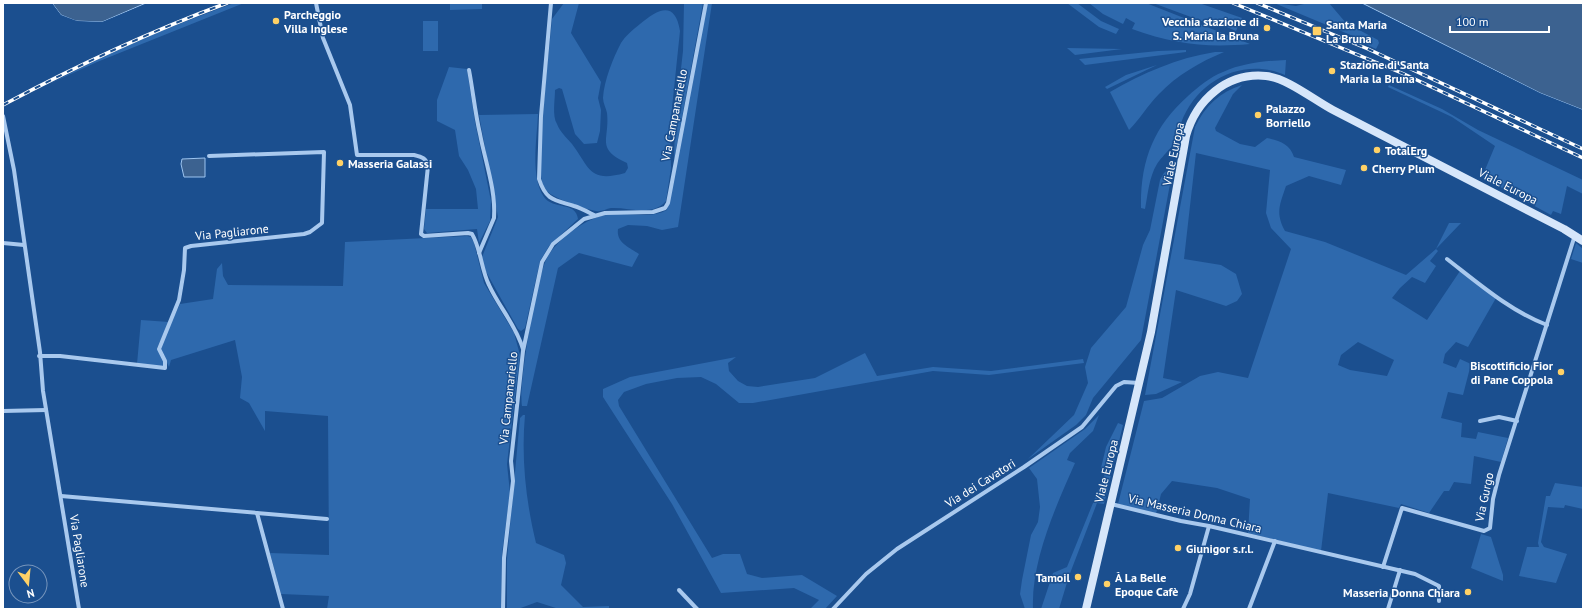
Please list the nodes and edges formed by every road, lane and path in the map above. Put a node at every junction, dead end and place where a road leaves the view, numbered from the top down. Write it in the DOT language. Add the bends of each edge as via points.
graph roads {
  1 [pos="316,3"];
  2 [pos="551,3"];
  3 [pos="706,3"];
  4 [pos="469,70"];
  5 [pos="3,116"];
  6 [pos="209,156"];
  7 [pos="594,215"];
  8 [pos="1575,235"];
  9 [pos="1583,241"];
  10 [pos="3,243"];
  11 [pos="24,245"];
  12 [pos="479,253"];
  13 [pos="1447,260"];
  14 [pos="1547,324"];
  15 [pos="523,351"];
  16 [pos="39,356"];
  17 [pos="1140,383"];
  18 [pos="3,410"];
  19 [pos="46,410"];
  20 [pos="1480,421"];
  21 [pos="1517,421"];
  22 [pos="61,496"];
  23 [pos="1110,504"];
  24 [pos="257,513"];
  25 [pos="327,519"];
  26 [pos="1209,526"];
  27 [pos="1274,542"];
  28 [pos="1383,567"];
  29 [pos="1400,570"];
  30 [pos="679,590"];
  31 [pos="1439,601"];
  32 [pos="79,609"];
  33 [pos="283,609"];
  34 [pos="503,609"];
  35 [pos="697,609"];
  36 [pos="833,609"];
  37 [pos="1086,609"];
  38 [pos="1183,609"];
  39 [pos="1249,609"];
  40 [pos="1388,609"];
  1 -- 12 [label="street" via="323,38 350,105 357,155 414,155 426,161 428,166 421,234 472,234"];
  2 -- 7 [label="street" via="540,116 539,179 544,191 552,200 575,206"];
  3 -- 7 [label="street, Via Campanariello" via="668,203 661,210 653,212 616,211"];
  4 -- 12 [label="street" via="494,212 494,218"];
  5 -- 11 [label="street, Via Pagliarone" via="14,170"];
  6 -- 16 [label="street, Via Pagliarone" via="324,152 322,223 304,234 185,248 179,300 158,349 165,361 165,368"];
  7 -- 15 [label="street, Via Campanariello" via="576,225 553,244 542,262"];
  8 -- 9 [label="street, Viale Europa"];
  8 -- 14 [label="street, Via Gurgo"];
  8 -- 17 [label="street, Viale Europa" via="1325,106 1278,79 1265,76 1235,80 1215,90 1202,103 1188,131"];
  10 -- 11 [label="street"];
  11 -- 16 [label="street, Via Pagliarone"];
  12 -- 15 [label="street" via="482,270 516,331"];
  13 -- 14 [label="street" via="1504,303 1532,319"];
  14 -- 21 [label="street, Via Gurgo"];
  15 -- 34 [label="street, Via Campanariello" via="511,461 513,487 504,558"];
  16 -- 19 [label="street, Via Pagliarone"];
  17 -- 23 [label="street, Viale Europa"];
  17 -- 36 [label="street, Via dei Cavatori" via="1124,382 1116,386 1082,427 898,549 866,574"];
  18 -- 19 [label="street"];
  19 -- 22 [label="street, Via Pagliarone"];
  20 -- 21 [label="street" via="1499,417"];
  21 -- 28 [label="street, Via Gurgo" via="1496,487 1490,528 1484,531 1402,508"];
  22 -- 24 [label="street, Via Pagliarone"];
  22 -- 32 [label="street, Via Pagliarone"];
  23 -- 26 [label="street, Via Masseria Donna Chiara"];
  23 -- 37 [label="street, Viale Europa"];
  24 -- 25 [label="street, Via Pagliarone"];
  24 -- 33 [label="street"];
  26 -- 27 [label="street, Via Masseria Donna Chiara"];
  26 -- 38 [label="street" via="1190,594"];
  27 -- 28 [label="street, Via Masseria Donna Chiara"];
  27 -- 39 [label="street, Via Masseria Donna Chiara"];
  28 -- 29 [label="street, Via Masseria Donna Chiara"];
  29 -- 31 [label="street, Via Masseria Donna Chiara" via="1438,585"];
  29 -- 40 [label="street"];
  30 -- 35 [label="street"];
}
